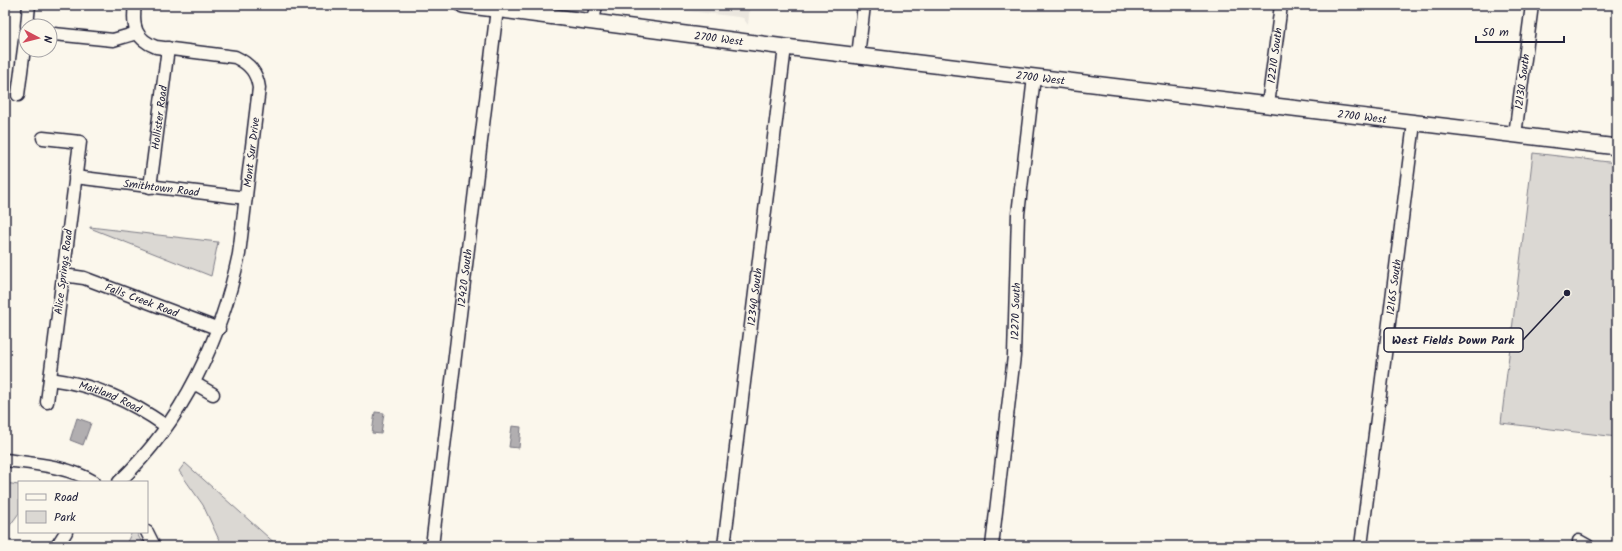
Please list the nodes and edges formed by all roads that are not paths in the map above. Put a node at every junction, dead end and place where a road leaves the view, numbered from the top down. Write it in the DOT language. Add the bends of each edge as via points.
graph roads {
  1 [pos="30,5"];
  2 [pos="135,5"];
  3 [pos="463,5"];
  4 [pos="596,5"];
  5 [pos="864,5"];
  6 [pos="1281,5"];
  7 [pos="1529,5"];
  8 [pos="498,9"];
  9 [pos="28,18"];
  10 [pos="593,22"];
  11 [pos="137,33"];
  12 [pos="58,34"];
  13 [pos="785,47"];
  14 [pos="168,48"];
  15 [pos="858,56"];
  16 [pos="23,58"];
  17 [pos="1034,77"];
  18 [pos="18,95"];
  19 [pos="1268,105"];
  20 [pos="1414,122"];
  21 [pos="1515,135"];
  22 [pos="43,138"];
  23 [pos="1617,147"];
  24 [pos="75,177"];
  25 [pos="150,186"];
  26 [pos="246,198"];
  27 [pos="63,275"];
  28 [pos="219,329"];
  29 [pos="50,379"];
  30 [pos="194,383"];
  31 [pos="213,394"];
  32 [pos="48,402"];
  33 [pos="166,426"];
  34 [pos="5,460"];
  35 [pos="92,481"];
  36 [pos="120,481"];
  37 [pos="65,533"];
  38 [pos="148,533"];
  39 [pos="57,546"];
  40 [pos="154,546"];
  41 [pos="432,546"];
  42 [pos="724,546"];
  43 [pos="992,546"];
  44 [pos="1361,546"];
  1 -- 9 [label="street"];
  2 -- 11 [label="street" via="134,24"];
  3 -- 8 [label="main road, 2700 West"];
  4 -- 10 [label="street"];
  5 -- 15 [label="street"];
  6 -- 19 [label="street, 12210 South"];
  7 -- 21 [label="street, 12130 South"];
  8 -- 10 [label="main road, 2700 West"];
  8 -- 41 [label="street, 12420 South"];
  10 -- 13 [label="main road, 2700 West"];
  11 -- 12 [label="street" via="113,40"];
  11 -- 14 [label="street, Mont Sur Drive" via="148,44"];
  13 -- 15 [label="main road, 2700 West"];
  13 -- 42 [label="street, 12340 South"];
  14 -- 25 [label="street, Hollister Road"];
  14 -- 26 [label="street, Mont Sur Drive" via="235,58 244,61 255,73 259,88"];
  15 -- 17 [label="main road, 2700 West"];
  16 -- 18 [label="street"];
  17 -- 19 [label="main road, 2700 West"];
  17 -- 43 [label="street, 12270 South" via="1018,214 1014,356"];
  19 -- 20 [label="main road, 2700 West"];
  20 -- 21 [label="main road, 2700 West"];
  20 -- 44 [label="street, 12165 South"];
  21 -- 23 [label="main road, 2700 West"];
  22 -- 24 [label="street, Alice Springs Road" via="80,142"];
  24 -- 25 [label="street, Smithtown Road"];
  24 -- 27 [label="street, Alice Springs Road"];
  25 -- 26 [label="street, Smithtown Road"];
  26 -- 28 [label="street, Mont Sur Drive" via="234,280"];
  27 -- 28 [label="street, Falls Creek Road" via="84,278"];
  27 -- 29 [label="street, Alice Springs Road"];
  28 -- 30 [label="street, Mont Sur Drive"];
  29 -- 32 [label="street, Alice Springs Road"];
  29 -- 33 [label="street, Maitland Road" via="84,385 124,400"];
  30 -- 31 [label="street"];
  30 -- 33 [label="street, Mont Sur Drive"];
  33 -- 36 [label="street, Mont Sur Drive" via="137,464"];
  34 -- 35 [label="street" via="61,468"];
  37 -- 39 [label="street"];
  38 -- 40 [label="street"];
}
